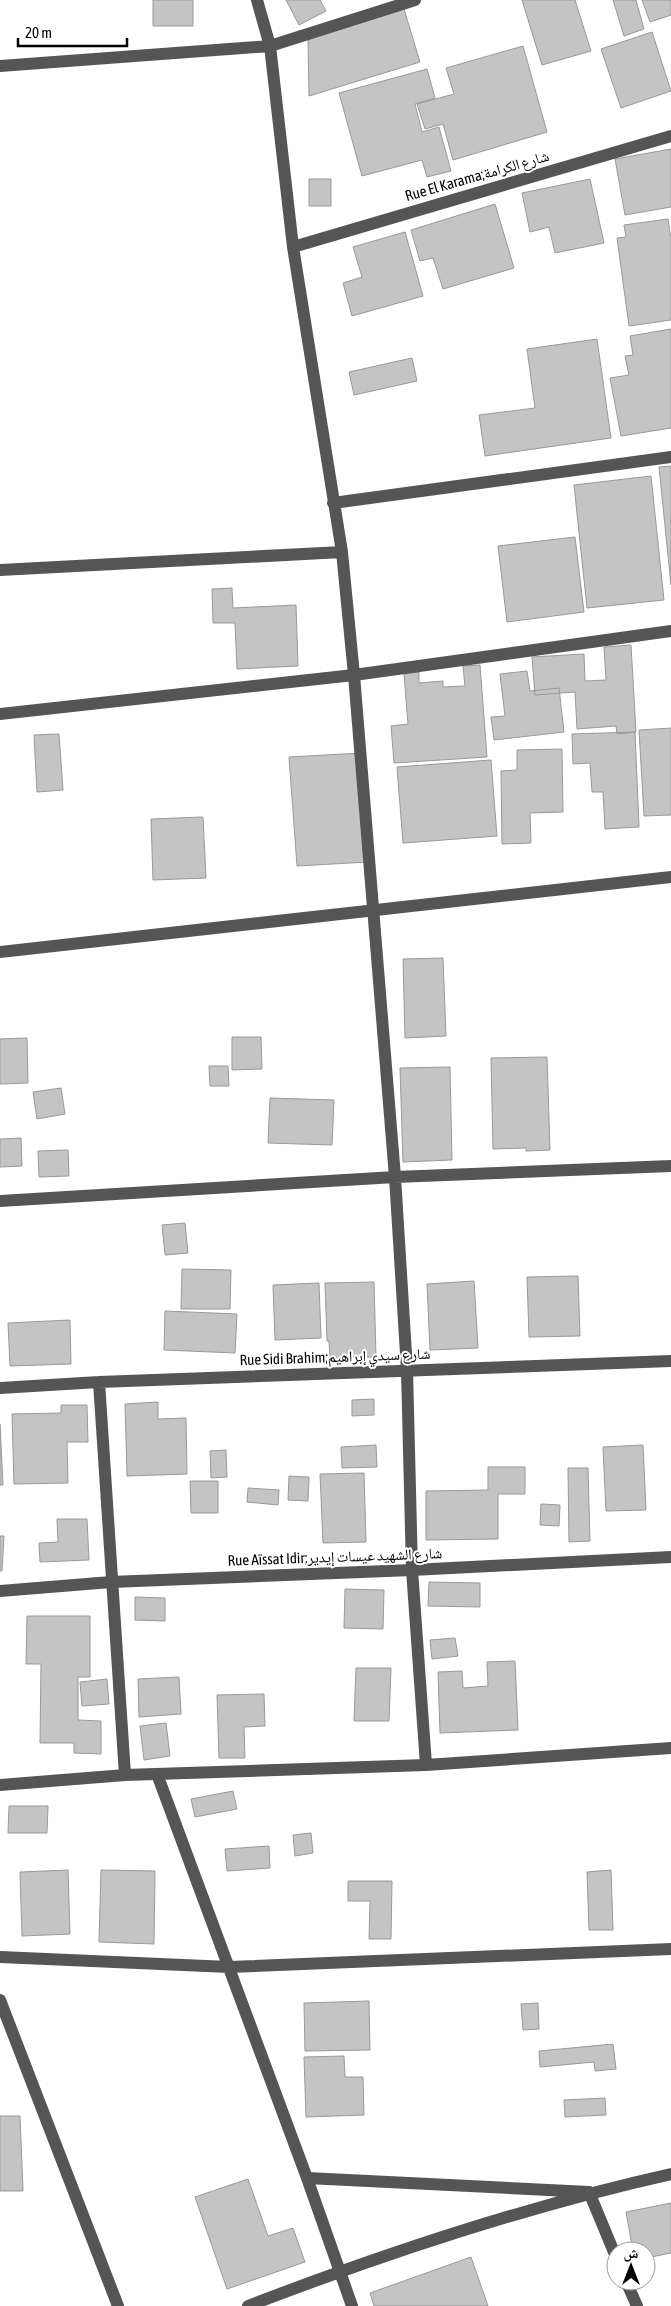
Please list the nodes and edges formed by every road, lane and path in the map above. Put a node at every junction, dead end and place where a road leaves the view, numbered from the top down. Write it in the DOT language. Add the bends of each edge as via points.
graph roads {
  1 [pos="257,0"];
  2 [pos="415,0"];
  3 [pos="270,46"];
  4 [pos="0,66"];
  5 [pos="671,136"];
  6 [pos="293,247"];
  7 [pos="671,458"];
  8 [pos="333,503"];
  9 [pos="342,552"];
  10 [pos="0,570"];
  11 [pos="671,631"];
  12 [pos="354,675"];
  13 [pos="0,714"];
  14 [pos="671,876"];
  15 [pos="373,911"];
  16 [pos="0,952"];
  17 [pos="671,1166"];
  18 [pos="395,1177"];
  19 [pos="0,1201"];
  20 [pos="671,1361"];
  21 [pos="407,1370"];
  22 [pos="99,1382"];
  23 [pos="0,1388"];
  24 [pos="671,1557"];
  25 [pos="412,1570"];
  26 [pos="111,1582"];
  27 [pos="0,1591"];
  28 [pos="671,1748"];
  29 [pos="426,1765"];
  30 [pos="157,1774"];
  31 [pos="126,1775"];
  32 [pos="0,1785"];
  33 [pos="671,1949"];
  34 [pos="0,1957"];
  35 [pos="228,1967"];
  36 [pos="0,2000"];
  37 [pos="671,2174"];
  38 [pos="307,2178"];
  39 [pos="589,2192"];
  40 [pos="610,2241"];
  41 [pos="339,2271"];
  42 [pos="630,2291"];
  43 [pos="118,2306"];
  44 [pos="248,2306"];
  45 [pos="352,2306"];
  46 [pos="637,2306"];
  1 -- 3 [label="street"];
  2 -- 3 [label="street"];
  3 -- 4 [label="street"];
  3 -- 6 [label="street"];
  5 -- 6 [label="street, Rue El Karama;شارع الكرامة"];
  6 -- 8 [label="street"];
  7 -- 8 [label="street"];
  8 -- 9 [label="street"];
  9 -- 10 [label="street"];
  9 -- 12 [label="street"];
  11 -- 12 [label="street"];
  12 -- 13 [label="street"];
  12 -- 15 [label="street"];
  14 -- 15 [label="street"];
  15 -- 16 [label="street"];
  15 -- 18 [label="street"];
  17 -- 18 [label="street"];
  18 -- 19 [label="street"];
  18 -- 21 [label="street"];
  20 -- 21 [label="street, Rue Sidi Brahim;شارع سيدي إبراهيم"];
  21 -- 22 [label="street, Rue Sidi Brahim;شارع سيدي إبراهيم"];
  21 -- 25 [label="street"];
  22 -- 23 [label="street, Rue Sidi Brahim;شارع سيدي إبراهيم"];
  22 -- 26 [label="street"];
  24 -- 25 [label="street, Rue Aïssat Idir;شارع الشهيد عيسات إيدير"];
  25 -- 26 [label="street, Rue Aïssat Idir;شارع الشهيد عيسات إيدير"];
  25 -- 29 [label="street"];
  26 -- 27 [label="street, Rue Aïssat Idir;شارع الشهيد عيسات إيدير"];
  26 -- 31 [label="street"];
  28 -- 29 [label="street"];
  29 -- 30 [label="street"];
  30 -- 31 [label="street"];
  30 -- 35 [label="street"];
  31 -- 32 [label="street"];
  33 -- 35 [label="street"];
  34 -- 35 [label="street"];
  35 -- 38 [label="street"];
  36 -- 43 [label="street"];
  37 -- 39 [label="street"];
  38 -- 39 [label="street"];
  38 -- 41 [label="street"];
  39 -- 40 [label="street"];
  39 -- 41 [label="street"];
  41 -- 44 [label="street"];
  41 -- 45 [label="street"];
  42 -- 46 [label="street"];
}
